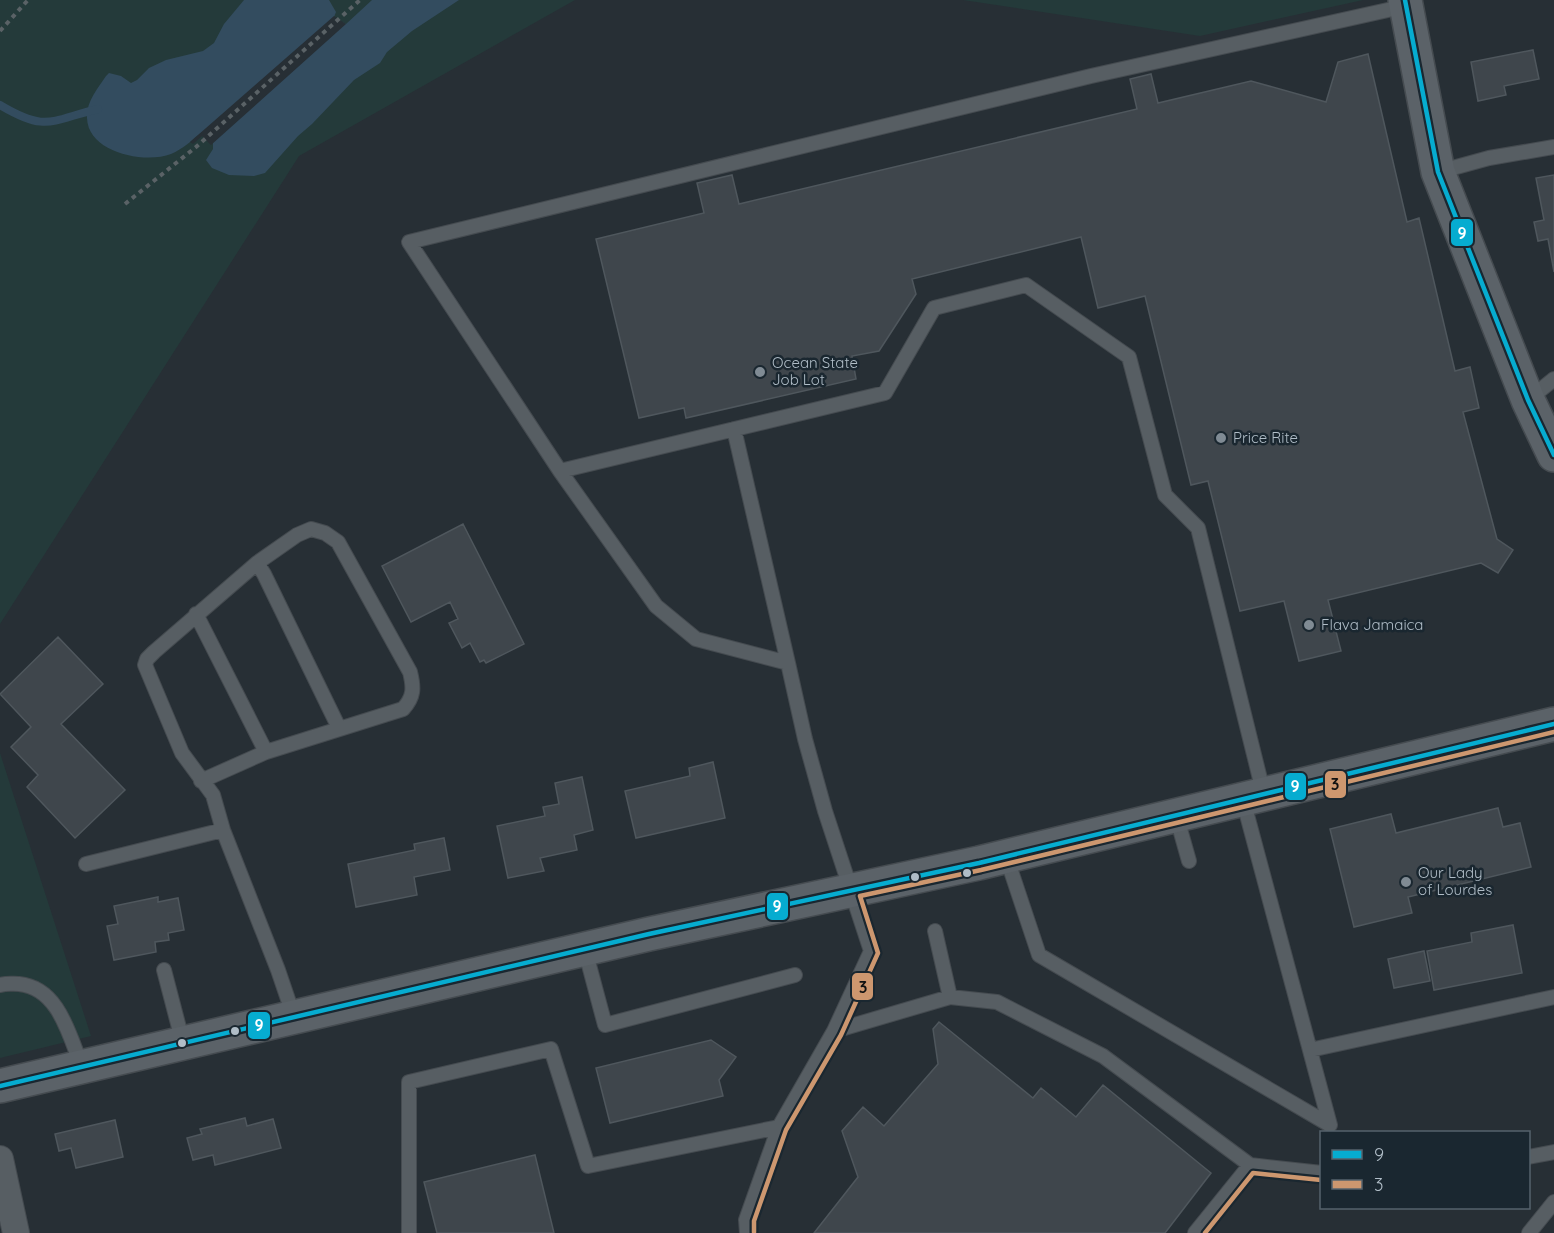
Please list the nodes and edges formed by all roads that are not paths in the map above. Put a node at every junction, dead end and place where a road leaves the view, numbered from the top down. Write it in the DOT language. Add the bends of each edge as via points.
graph roads {
  1 [pos="1406,3"];
  2 [pos="1554,147"];
  3 [pos="1438,172"];
  4 [pos="1554,379"];
  5 [pos="1528,400"];
  6 [pos="734,429"];
  7 [pos="1554,455"];
  8 [pos="560,471"];
  9 [pos="257,563"];
  10 [pos="196,614"];
  11 [pos="788,663"];
  12 [pos="1554,724"];
  13 [pos="339,728"];
  14 [pos="266,752"];
  15 [pos="201,781"];
  16 [pos="1253,797"];
  17 [pos="1176,815"];
  18 [pos="223,830"];
  19 [pos="1006,856"];
  20 [pos="1189,861"];
  21 [pos="86,864"];
  22 [pos="850,890"];
  23 [pos="935,931"];
  24 [pos="585,950"];
  25 [pos="164,970"];
  26 [pos="795,975"];
  27 [pos="0,985"];
  28 [pos="950,997"];
  29 [pos="1554,997"];
  30 [pos="294,1017"];
  31 [pos="834,1030"];
  32 [pos="183,1043"];
  33 [pos="1310,1050"];
  34 [pos="82,1067"];
  35 [pos="0,1086"];
  36 [pos="779,1127"];
  37 [pos="1554,1152"];
  38 [pos="1530,1157"];
  39 [pos="0,1159"];
  40 [pos="1250,1166"];
  41 [pos="1320,1173"];
  42 [pos="1554,1202"];
  43 [pos="16,1233"];
  44 [pos="409,1233"];
  45 [pos="747,1233"];
  46 [pos="1195,1233"];
  47 [pos="1529,1233"];
  1 -- 3 [label="main road"];
  1 -- 8 [label="lane" via="409,242"];
  2 -- 3 [label="lane"];
  3 -- 5 [label="main road"];
  4 -- 5 [label="lane"];
  5 -- 7 [label="main road"];
  6 -- 8 [label="lane"];
  6 -- 11 [label="lane"];
  6 -- 16 [label="lane" via="885,393 934,308 1026,285 1129,357 1166,495 1198,528"];
  8 -- 11 [label="lane" via="656,606 696,639"];
  9 -- 10 [label="lane"];
  9 -- 13 [label="lane"];
  9 -- 13 [label="lane" via="311,529 338,542 410,672 414,685 411,699 402,709"];
  10 -- 14 [label="lane"];
  10 -- 15 [label="lane" via="145,665 182,753"];
  11 -- 22 [label="lane" via="805,739"];
  12 -- 16 [label="main road"];
  13 -- 14 [label="lane"];
  14 -- 15 [label="lane"];
  15 -- 18 [label="lane" via="213,795"];
  16 -- 17 [label="main road"];
  16 -- 33 [label="lane"];
  17 -- 19 [label="main road"];
  17 -- 20 [label="lane"];
  18 -- 21 [label="lane"];
  18 -- 30 [label="lane"];
  19 -- 22 [label="main road"];
  19 -- 33 [label="lane" via="1039,954 1330,1125"];
  22 -- 24 [label="main road"];
  22 -- 31 [label="lane" via="871,951"];
  23 -- 28 [label="lane"];
  24 -- 26 [label="lane" via="605,1025"];
  24 -- 30 [label="main road"];
  25 -- 32 [label="lane"];
  27 -- 34 [label="lane" via="24,985 44,992 63,1017"];
  28 -- 31 [label="lane"];
  28 -- 40 [label="lane" via="997,1002 1103,1056"];
  29 -- 33 [label="lane"];
  30 -- 32 [label="main road"];
  31 -- 36 [label="lane"];
  32 -- 34 [label="main road"];
  34 -- 35 [label="main road"];
  36 -- 44 [label="lane" via="588,1166 551,1049 409,1082"];
  36 -- 45 [label="lane" via="746,1220"];
  37 -- 38 [label="lane"];
  39 -- 43 [label="street"];
  40 -- 41 [label="lane"];
  40 -- 46 [label="lane"];
  42 -- 47 [label="lane"];
}
